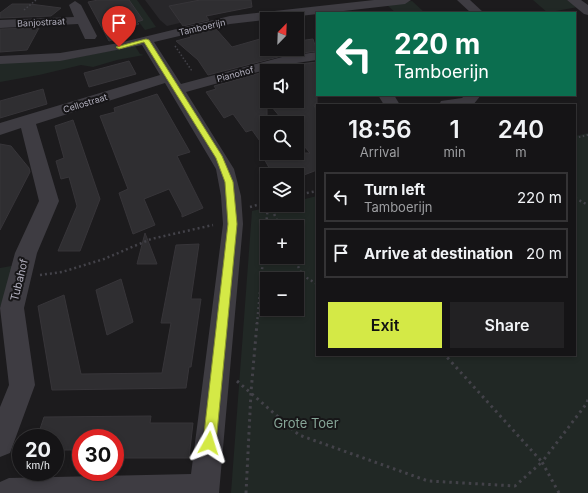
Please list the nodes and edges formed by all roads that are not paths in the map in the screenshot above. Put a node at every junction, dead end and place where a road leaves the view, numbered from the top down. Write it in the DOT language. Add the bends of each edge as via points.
graph roads {
  1 [pos="405,0"];
  2 [pos="462,0"];
  3 [pos="573,0"];
  4 [pos="363,3"];
  5 [pos="75,6"];
  6 [pos="588,11"];
  7 [pos="477,12"];
  8 [pos="82,20"];
  9 [pos="0,24"];
  10 [pos="90,36"];
  11 [pos="146,40"];
  12 [pos="316,56"];
  13 [pos="0,60"];
  14 [pos="173,84"];
  15 [pos="472,96"];
  16 [pos="453,104"];
  17 [pos="27,121"];
  18 [pos="0,129"];
  19 [pos="0,443"];
  20 [pos="204,491"];
  21 [pos="9,493"];
  1 -- 4 [label="street, Tamboerijn"];
  2 -- 7 [label="street"];
  3 -- 6 [label="street"];
  4 -- 11 [label="street, Tamboerijn" via="261,11"];
  5 -- 8 [label="street, Banjostraat"];
  8 -- 9 [label="street, Banjostraat"];
  8 -- 10 [label="street, Banjostraat"];
  11 -- 13 [label="street, Tamboerijn" via="60,57"];
  11 -- 14 [label="street"];
  12 -- 14 [label="street, Pianohof" via="282,61 200,83"];
  14 -- 17 [label="street, Cellostraat"];
  14 -- 20 [label="street" via="225,170 233,214"];
  15 -- 16 [label="street" via="466,102"];
  17 -- 18 [label="street, Cellostraat"];
  17 -- 19 [label="street, Tubahof" via="49,201 26,253 12,308 22,385"];
  20 -- 21 [label="street"];
}
